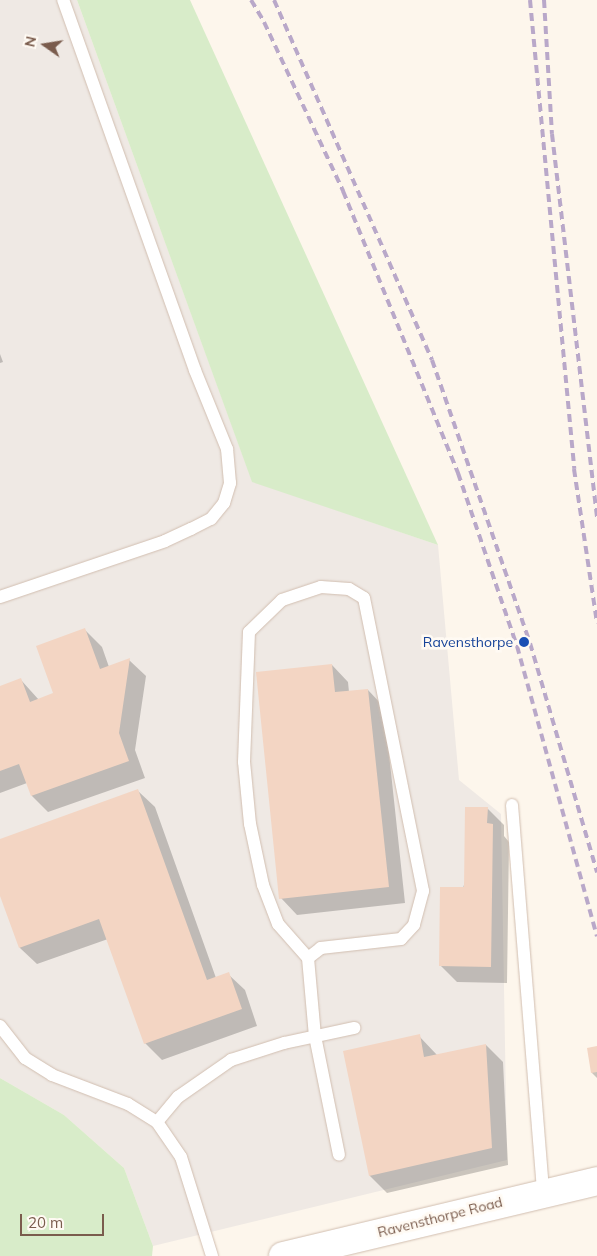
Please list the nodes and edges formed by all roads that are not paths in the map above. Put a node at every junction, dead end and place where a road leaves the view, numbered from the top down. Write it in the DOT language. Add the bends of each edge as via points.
graph roads {
  1 [pos="63,0"];
  2 [pos="0,597"];
  3 [pos="512,805"];
  4 [pos="308,958"];
  5 [pos="0,1026"];
  6 [pos="354,1028"];
  7 [pos="315,1036"];
  8 [pos="157,1122"];
  9 [pos="339,1155"];
  10 [pos="597,1181"];
  11 [pos="543,1191"];
  12 [pos="301,1254"];
  13 [pos="212,1256"];
  1 -- 2 [label="lane" via="195,370 227,449 230,483 224,503 211,520 165,541"];
  3 -- 11 [label="lane"];
  4 -- 4 [label="lane" via="321,948 401,939 414,925 423,891 364,598 349,589 321,587 282,600 249,632 244,762 250,824 263,885 278,924"];
  4 -- 7 [label="lane"];
  5 -- 8 [label="lane" via="25,1058 52,1074 128,1104"];
  6 -- 7 [label="lane"];
  7 -- 8 [label="lane" via="231,1060 178,1097"];
  7 -- 9 [label="lane"];
  8 -- 13 [label="lane" via="181,1157"];
  10 -- 11 [label="street, Ravensthorpe Road"];
  11 -- 12 [label="street, Ravensthorpe Road"];
}
